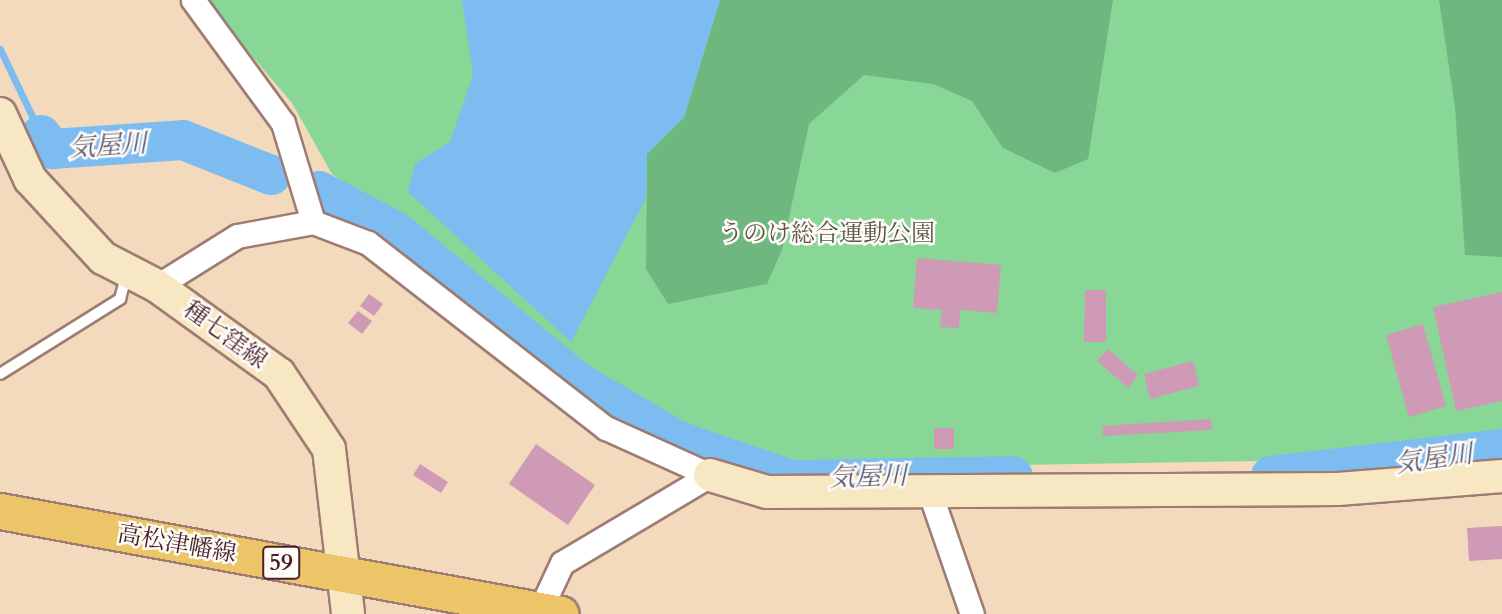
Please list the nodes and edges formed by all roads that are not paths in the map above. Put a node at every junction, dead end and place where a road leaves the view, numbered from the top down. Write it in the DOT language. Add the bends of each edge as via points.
graph roads {
  1 [pos="193,0"];
  2 [pos="0,114"];
  3 [pos="313,222"];
  4 [pos="128,271"];
  5 [pos="157,286"];
  6 [pos="0,374"];
  7 [pos="710,475"];
  8 [pos="1502,476"];
  9 [pos="929,490"];
  10 [pos="0,511"];
  11 [pos="346,575"];
  12 [pos="551,612"];
  13 [pos="348,614"];
  14 [pos="972,614"];
  1 -- 3 [label="street" via="283,122"];
  2 -- 4 [label="street, 種七窪線" via="30,179 103,258"];
  3 -- 5 [label="street" via="237,236"];
  3 -- 7 [label="street" via="368,243 606,428"];
  4 -- 5 [label="street, 種七窪線"];
  4 -- 6 [label="lane" via="120,299"];
  5 -- 11 [label="street, 種七窪線" via="279,374 329,449"];
  7 -- 9 [label="street" via="766,492"];
  7 -- 12 [label="street" via="562,563"];
  8 -- 9 [label="street" via="1338,489"];
  9 -- 14 [label="street"];
  10 -- 11 [label="main road, 高松津幡線 / 59"];
  11 -- 12 [label="main road, 高松津幡線 / 59"];
  11 -- 13 [label="street, 種七窪線"];
}
